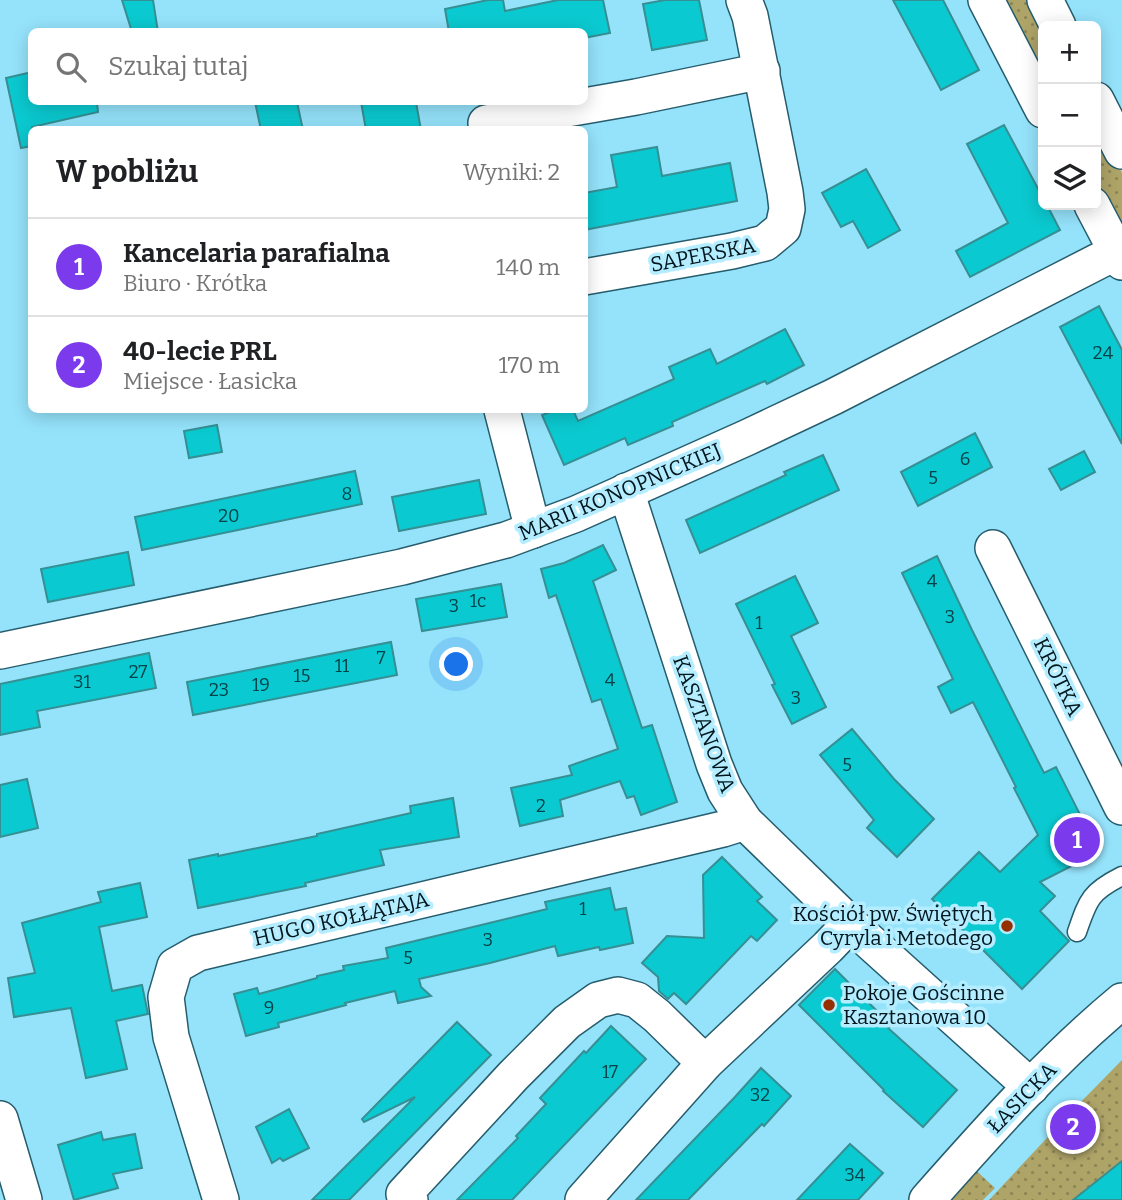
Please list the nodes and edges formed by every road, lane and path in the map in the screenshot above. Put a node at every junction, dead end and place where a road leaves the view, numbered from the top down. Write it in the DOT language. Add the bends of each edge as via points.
graph roads {
  1 [pos="744,0"];
  2 [pos="986,0"];
  3 [pos="1045,0"];
  4 [pos="1056,21"];
  5 [pos="762,71"];
  6 [pos="1038,100"];
  7 [pos="1101,110"];
  8 [pos="486,123"];
  9 [pos="1122,151"];
  10 [pos="1095,210"];
  11 [pos="1120,255"];
  12 [pos="588,276"];
  13 [pos="503,413"];
  14 [pos="626,491"];
  15 [pos="533,530"];
  16 [pos="993,548"];
  17 [pos="0,651"];
  18 [pos="1122,807"];
  19 [pos="746,822"];
  20 [pos="1122,876"];
  21 [pos="850,924"];
  22 [pos="1077,932"];
  23 [pos="1122,1001"];
  24 [pos="705,1063"];
  25 [pos="1031,1087"];
  26 [pos="0,1119"];
  27 [pos="24,1200"];
  28 [pos="221,1200"];
  29 [pos="410,1200"];
  30 [pos="583,1200"];
  31 [pos="927,1200"];
  1 -- 5 [label="street, SAPERSKA"];
  2 -- 6 [label="street"];
  3 -- 4 [label="street"];
  5 -- 8 [label="street"];
  5 -- 12 [label="street, SAPERSKA" via="786,201 783,228 765,243"];
  7 -- 9 [label="street"];
  10 -- 11 [label="street"];
  11 -- 14 [label="street, MARII KONOPNICKIEJ" via="746,439"];
  13 -- 15 [label="street"];
  14 -- 15 [label="street, MARII KONOPNICKIEJ"];
  14 -- 19 [label="street, KASZTANOWA" via="714,764"];
  15 -- 17 [label="street, MARII KONOPNICKIEJ" via="402,567"];
  16 -- 18 [label="street, KRÓTKA"];
  19 -- 21 [label="street, KASZTANOWA"];
  19 -- 28 [label="street, HUGO KOŁŁĄTAJA" via="198,953 175,966 166,997 171,1037"];
  20 -- 22 [label="lane" via="1088,901"];
  21 -- 24 [label="street"];
  21 -- 25 [label="street, KASZTANOWA"];
  23 -- 25 [label="street, ŁASICKA"];
  24 -- 29 [label="street" via="637,1000 618,995 597,1000 567,1022 504,1086 404,1194"];
  24 -- 30 [label="street"];
  25 -- 31 [label="street, ŁASICKA"];
  26 -- 27 [label="street"];
}
